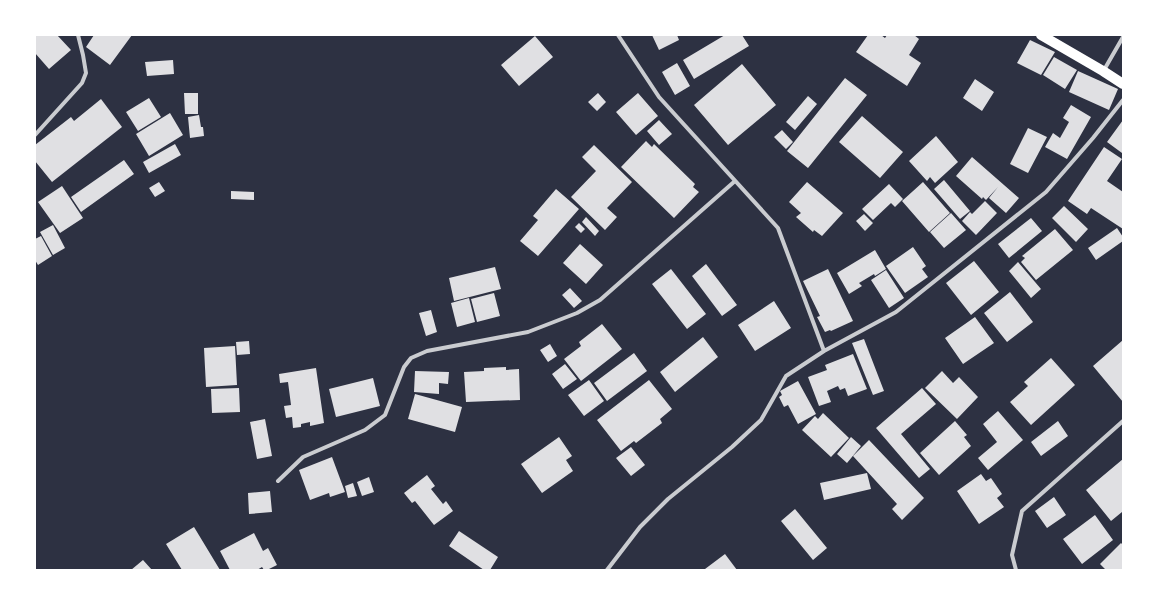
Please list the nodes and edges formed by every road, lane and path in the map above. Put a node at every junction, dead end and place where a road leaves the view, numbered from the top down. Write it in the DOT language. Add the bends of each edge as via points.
graph roads {
  1 [pos="78,35"];
  2 [pos="618,35"];
  3 [pos="1041,35"];
  4 [pos="1123,37"];
  5 [pos="1104,71"];
  6 [pos="1123,84"];
  7 [pos="1123,100"];
  8 [pos="35,135"];
  9 [pos="735,180"];
  10 [pos="824,351"];
  11 [pos="1123,421"];
  12 [pos="278,481"];
  13 [pos="607,570"];
  14 [pos="1016,570"];
  1 -- 8 [label="street" via="86,74 82,83"];
  2 -- 9 [label="street" via="659,97"];
  3 -- 5 [label="main road"];
  4 -- 5 [label="street"];
  5 -- 6 [label="main road"];
  7 -- 10 [label="street" via="1046,192 896,312"];
  9 -- 10 [label="street" via="778,228"];
  9 -- 12 [label="street" via="600,300 577,313 528,332 427,351 411,358 404,367 385,415 365,430 303,457"];
  10 -- 13 [label="street" via="786,376 761,420 732,448 668,499 640,527"];
  11 -- 14 [label="street" via="1022,511 1012,555"];
}
